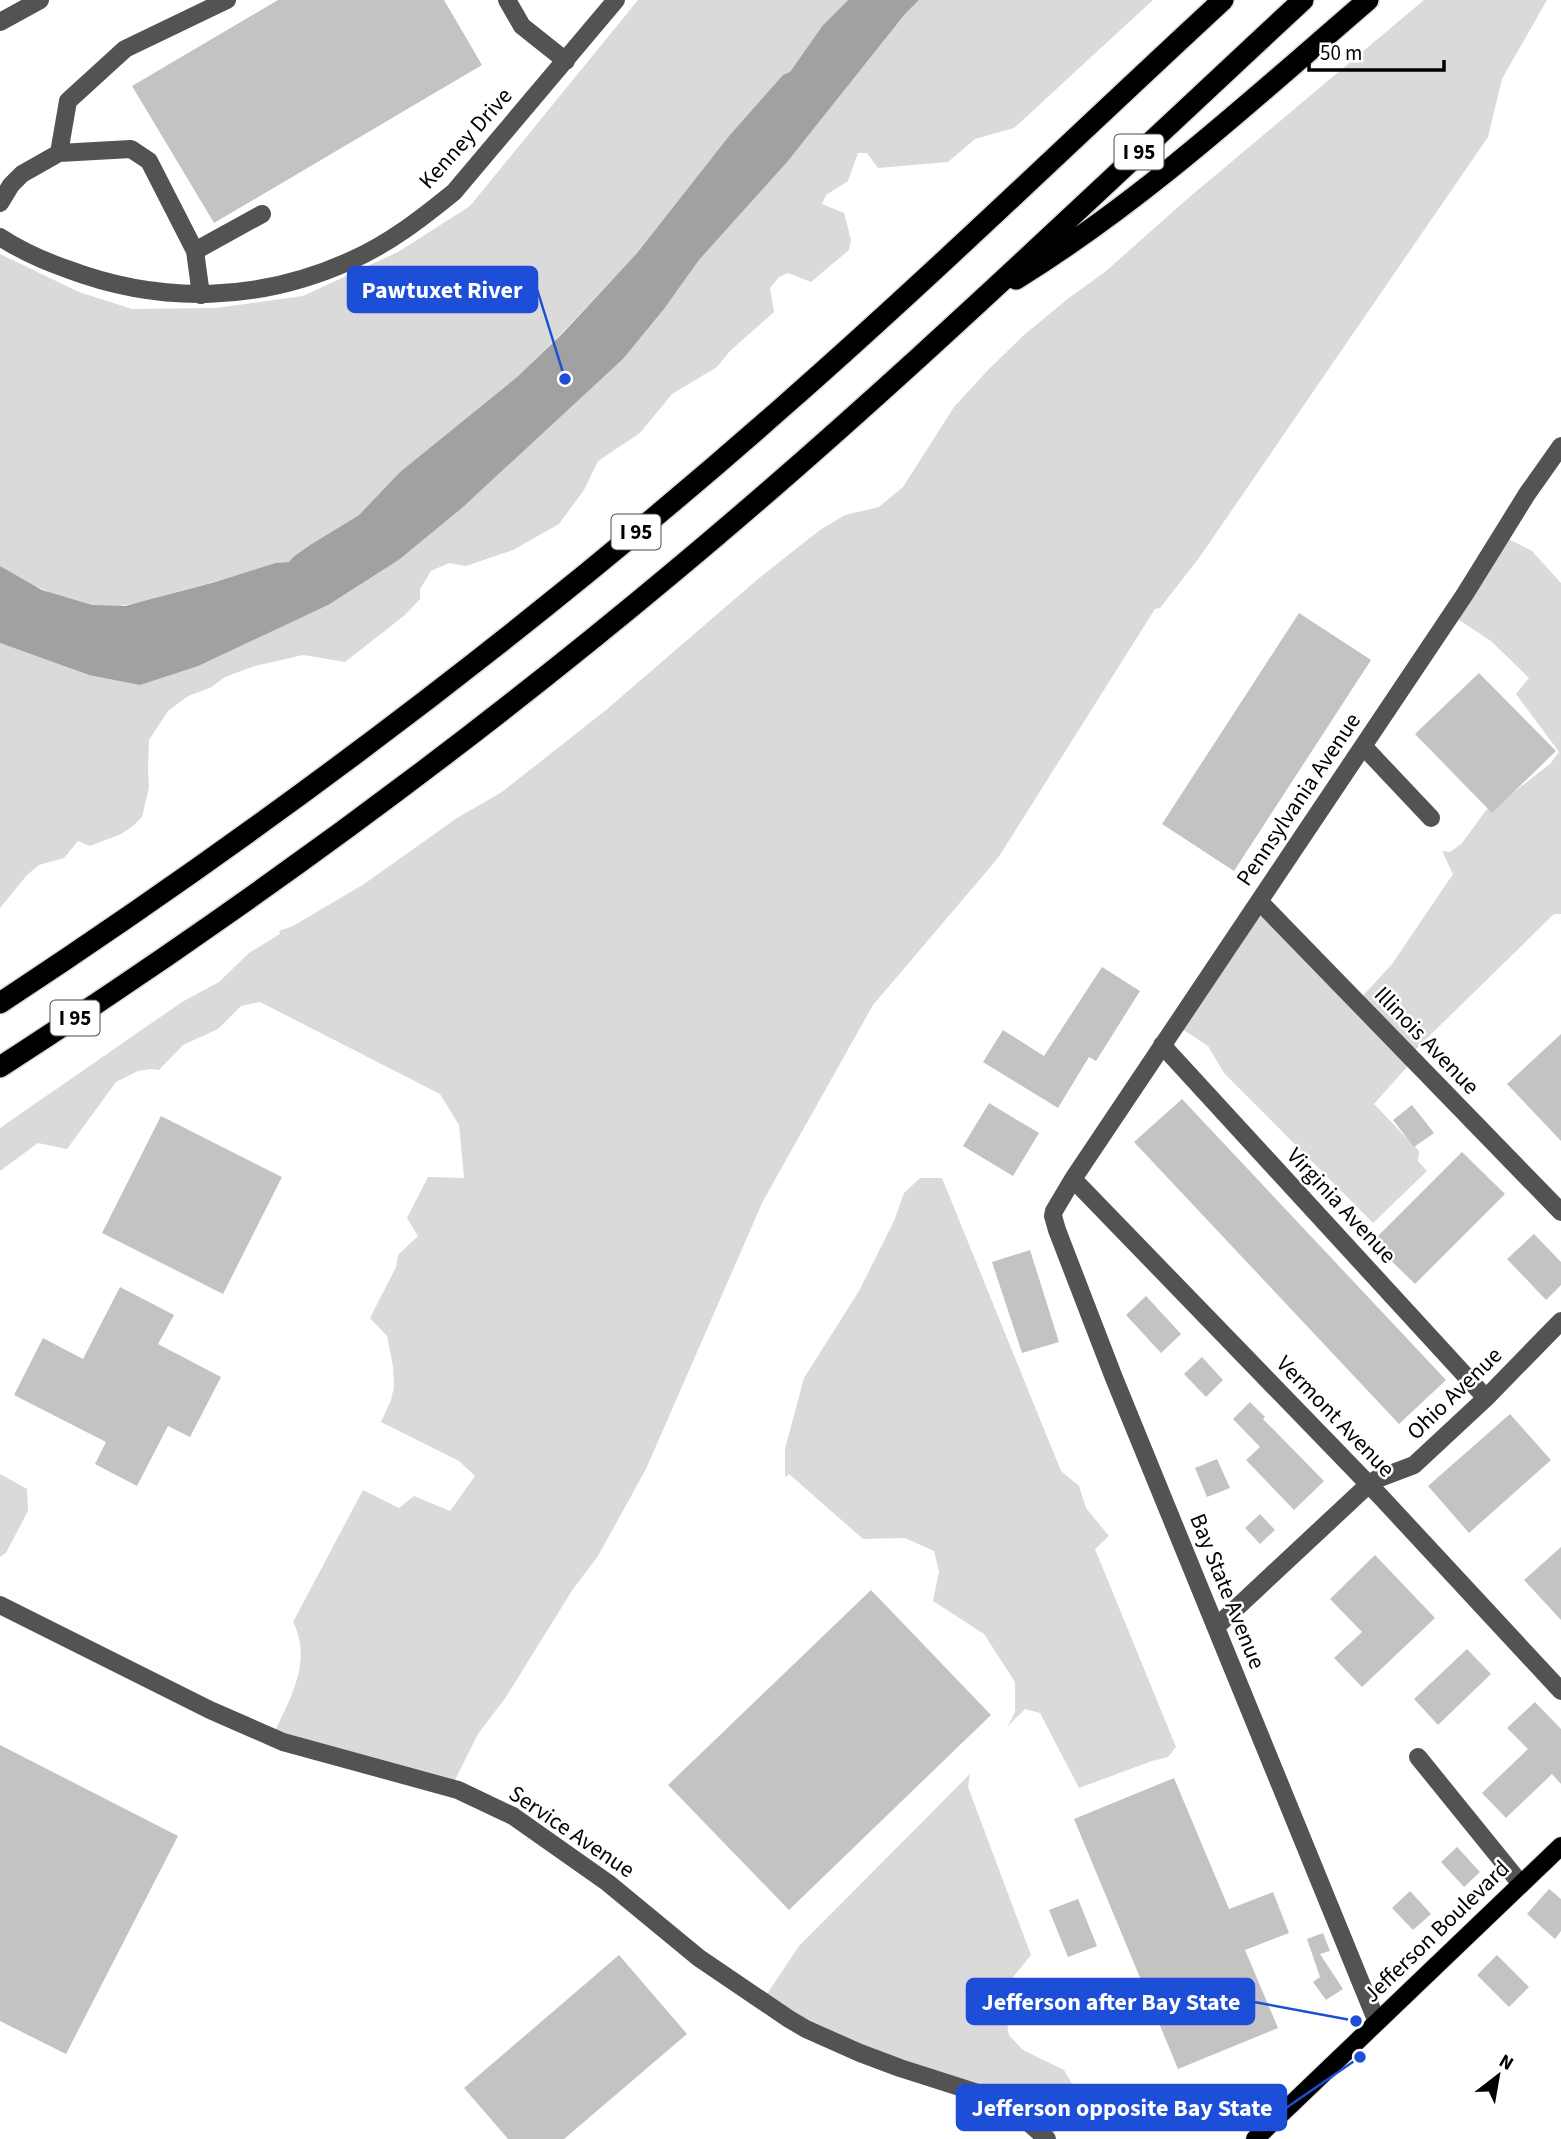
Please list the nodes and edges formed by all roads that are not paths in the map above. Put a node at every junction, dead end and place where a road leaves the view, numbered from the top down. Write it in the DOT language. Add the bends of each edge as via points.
graph roads {
  1 [pos="40,0"];
  2 [pos="227,0"];
  3 [pos="507,0"];
  4 [pos="616,0"];
  5 [pos="1223,0"];
  6 [pos="1303,0"];
  7 [pos="1368,0"];
  8 [pos="0,22"];
  9 [pos="566,61"];
  10 [pos="59,153"];
  11 [pos="0,203"];
  12 [pos="262,214"];
  13 [pos="0,237"];
  14 [pos="195,251"];
  15 [pos="201,295"];
  16 [pos="975,304"];
  17 [pos="1561,446"];
  18 [pos="1363,746"];
  19 [pos="1431,818"];
  20 [pos="1259,901"];
  21 [pos="0,1003"];
  22 [pos="1162,1045"];
  23 [pos="0,1067"];
  24 [pos="1073,1179"];
  25 [pos="1561,1212"];
  26 [pos="1561,1321"];
  27 [pos="1486,1398"];
  28 [pos="1368,1485"];
  29 [pos="2,1608"];
  30 [pos="1216,1627"];
  31 [pos="1561,1691"];
  32 [pos="1418,1757"];
  33 [pos="1561,1846"];
  34 [pos="1521,1884"];
  35 [pos="1377,2022"];
  36 [pos="1048,2139"];
  37 [pos="1255,2139"];
  1 -- 8 [label="street"];
  2 -- 10 [label="street" via="125,49 68,101"];
  3 -- 9 [label="street" via="522,26"];
  4 -- 9 [label="street, Kenney Drive"];
  5 -- 21 [label="highway, I 95" via="832,363 580,578 268,819"];
  6 -- 16 [label="highway, I 95"];
  7 -- 16 [label="highway" via="1116,212"];
  9 -- 15 [label="street, Kenney Drive" via="454,192 389,241 312,276 269,288"];
  10 -- 11 [label="street" via="22,174"];
  10 -- 14 [label="street" via="131,149 149,161"];
  12 -- 14 [label="street"];
  13 -- 15 [label="street, Kenney Drive" via="95,280"];
  14 -- 15 [label="street"];
  16 -- 23 [label="highway, I 95" via="695,554 474,733 242,904"];
  17 -- 18 [label="street, Pennsylvania Avenue"];
  18 -- 19 [label="street"];
  18 -- 20 [label="street, Pennsylvania Avenue"];
  20 -- 22 [label="street, Pennsylvania Avenue"];
  20 -- 25 [label="street, Illinois Avenue"];
  22 -- 24 [label="street, Pennsylvania Avenue"];
  22 -- 27 [label="street, Virginia Avenue"];
  24 -- 28 [label="street, Vermont Avenue"];
  24 -- 30 [label="street, Bay State Avenue" via="1054,1211 1057,1230"];
  26 -- 27 [label="street, Ohio Avenue"];
  27 -- 28 [label="street, Ohio Avenue" via="1414,1465"];
  28 -- 30 [label="street, Ohio Avenue"];
  28 -- 31 [label="street, Vermont Avenue"];
  29 -- 36 [label="street, Service Avenue" via="283,1742 458,1790 513,1816 608,1883 699,1958 789,2019 870,2057 999,2102"];
  30 -- 35 [label="street, Bay State Avenue"];
  32 -- 34 [label="street"];
  33 -- 34 [label="main road, Jefferson Boulevard"];
  34 -- 35 [label="main road, Jefferson Boulevard"];
  35 -- 37 [label="main road, Jefferson Boulevard"];
}
